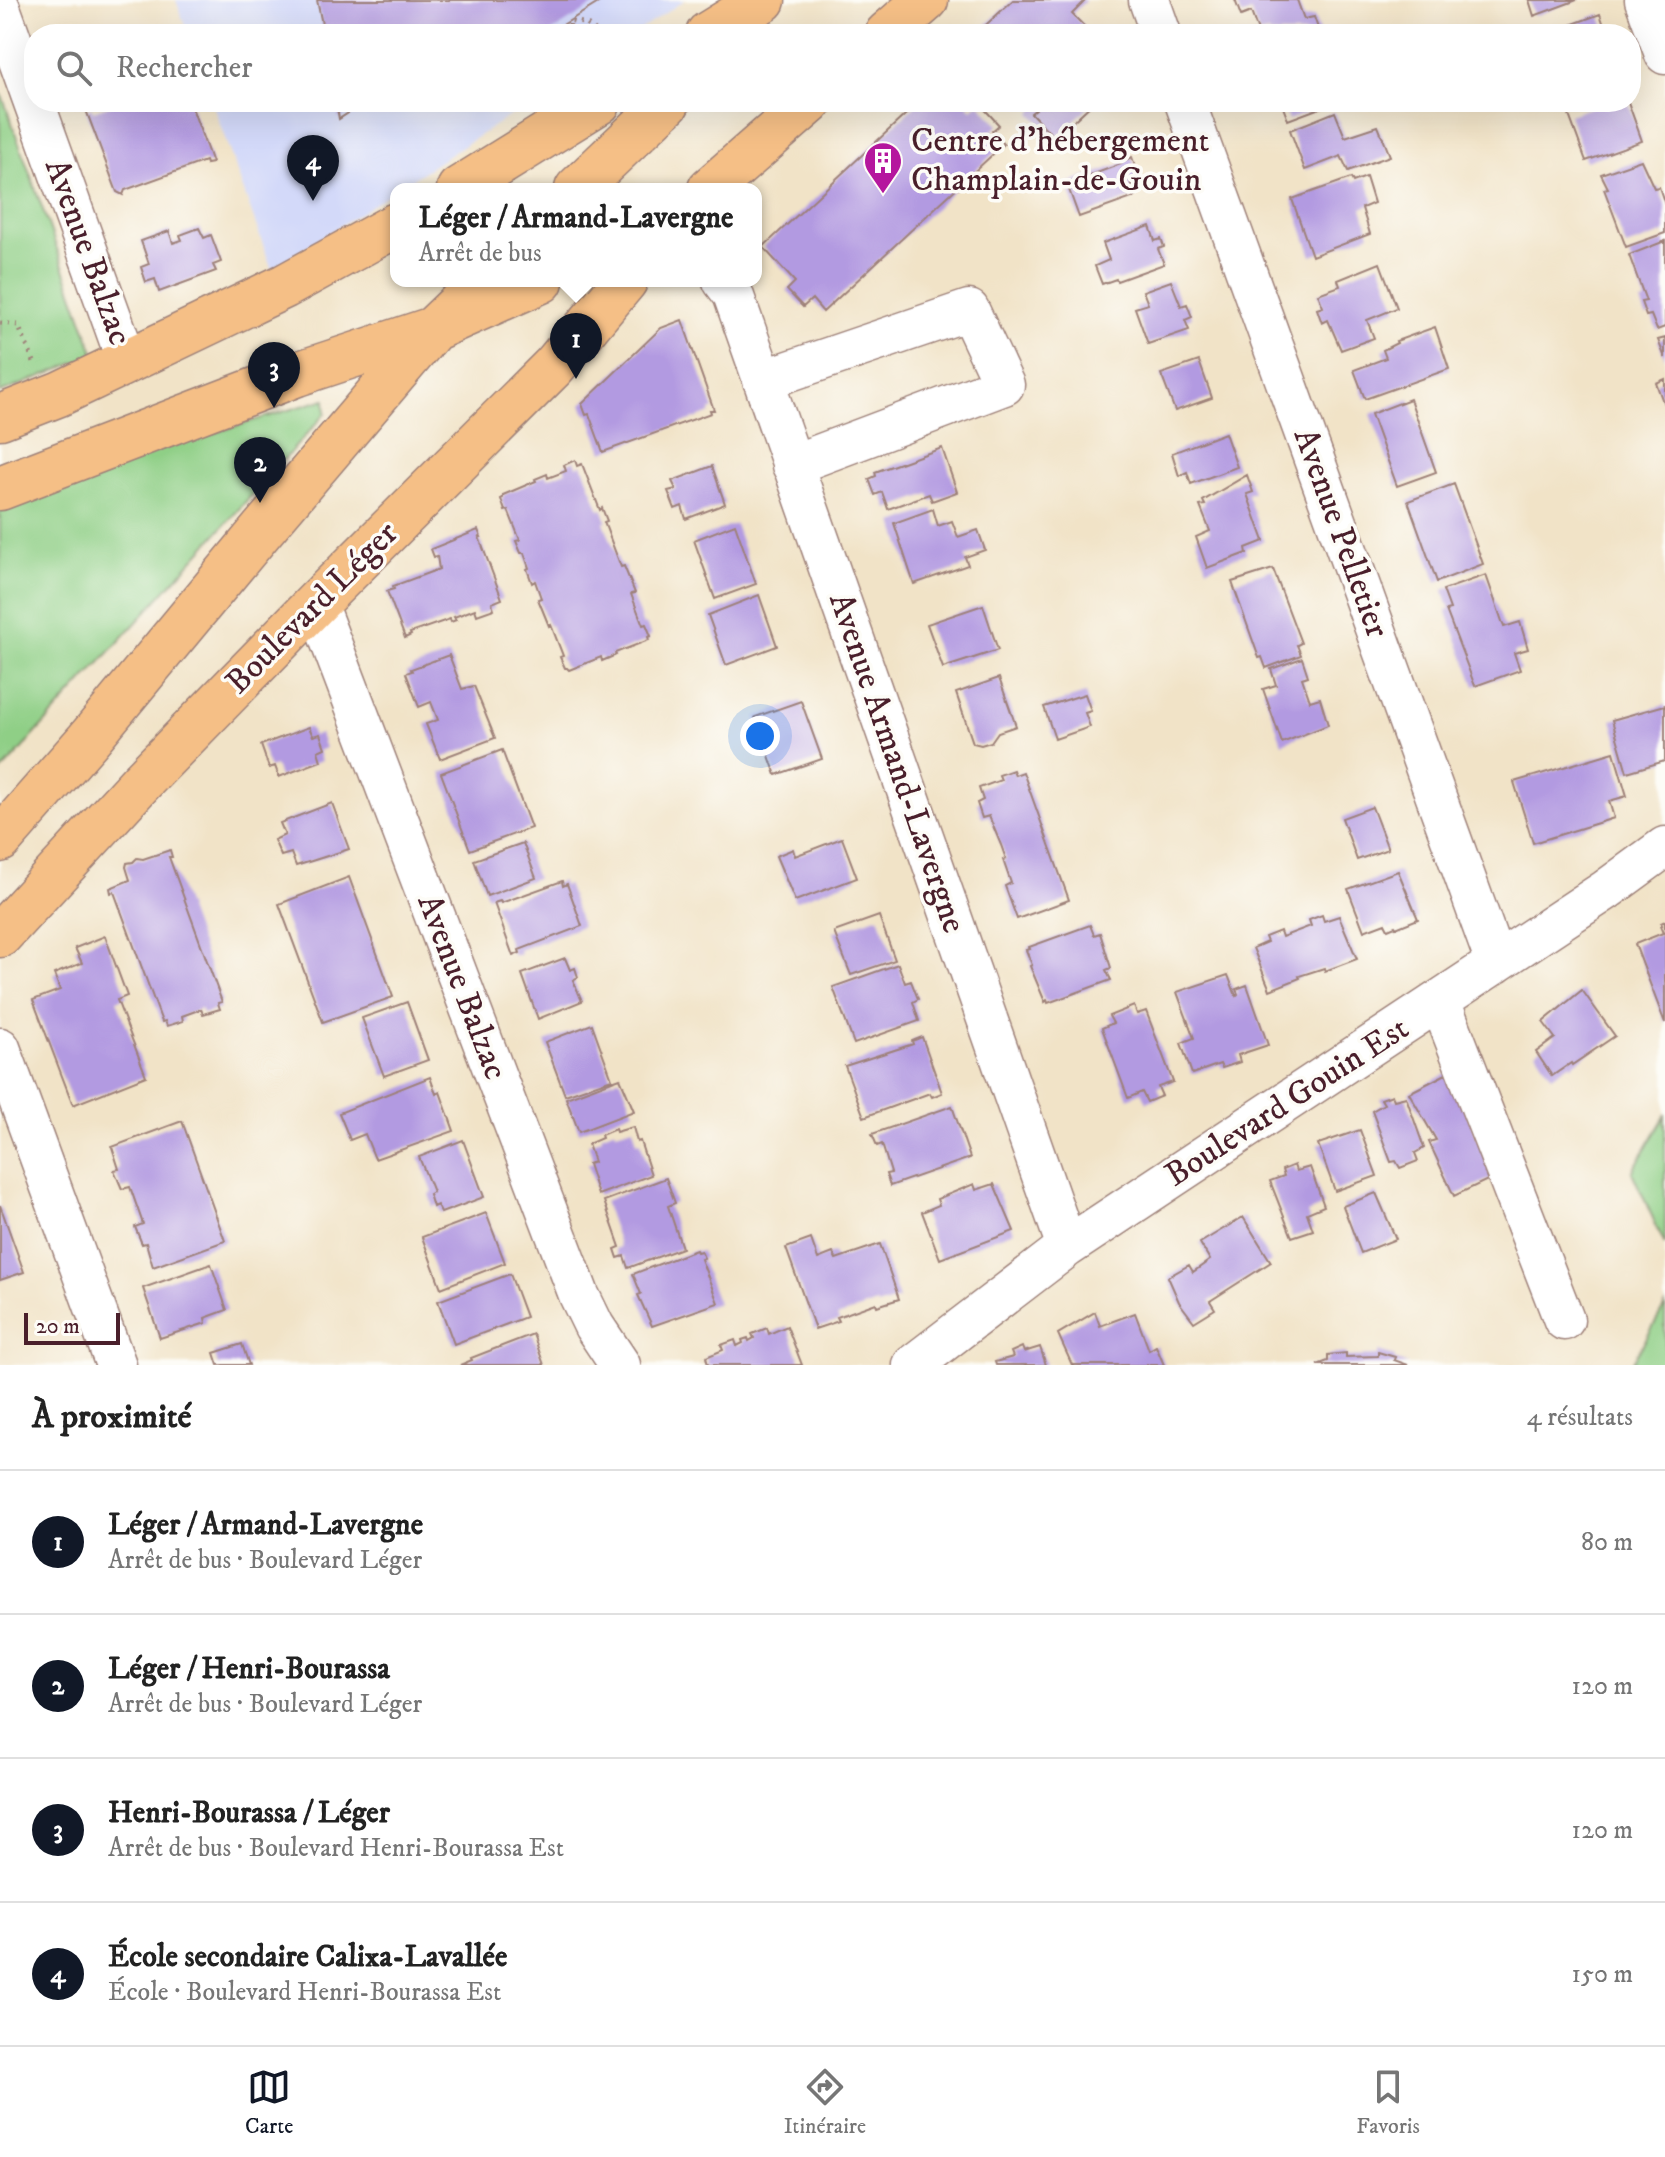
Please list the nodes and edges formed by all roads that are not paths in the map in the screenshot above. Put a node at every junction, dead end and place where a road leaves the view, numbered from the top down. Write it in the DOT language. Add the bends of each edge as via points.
graph roads {
  1 [pos="763,0"];
  2 [pos="774,0"];
  3 [pos="926,0"];
  4 [pos="1149,0"];
  5 [pos="1645,0"];
  6 [pos="0,8"];
  7 [pos="724,24"];
  8 [pos="749,24"];
  9 [pos="898,24"];
  10 [pos="1157,24"];
  11 [pos="1665,54"];
  12 [pos="24,75"];
  13 [pos="37,112"];
  14 [pos="583,112"];
  15 [pos="658,112"];
  16 [pos="799,112"];
  17 [pos="1189,112"];
  18 [pos="469,183"];
  19 [pos="583,183"];
  20 [pos="717,183"];
  21 [pos="390,228"];
  22 [pos="477,287"];
  23 [pos="528,287"];
  24 [pos="620,287"];
  25 [pos="728,287"];
  26 [pos="433,329"];
  27 [pos="127,361"];
  28 [pos="763,380"];
  29 [pos="0,417"];
  30 [pos="792,465"];
  31 [pos="0,488"];
  32 [pos="316,603"];
  33 [pos="0,840"];
  34 [pos="1665,847"];
  35 [pos="0,935"];
  36 [pos="1496,963"];
  37 [pos="1440,1001"];
  38 [pos="0,1048"];
  39 [pos="1067,1247"];
  40 [pos="1564,1320"];
  41 [pos="959,1350"];
  42 [pos="116,1365"];
  43 [pos="620,1365"];
  44 [pos="913,1365"];
  1 -- 7 [label="main road"];
  2 -- 8 [label="main road"];
  3 -- 9 [label="main road"];
  4 -- 10 [label="street"];
  5 -- 11 [label="street"];
  6 -- 12 [label="street, Avenue Balzac"];
  13 -- 27 [label="street, Avenue Balzac"];
  14 -- 18 [label="main road"];
  15 -- 19 [label="main road"];
  16 -- 20 [label="main road"];
  17 -- 36 [label="street, Avenue Pelletier"];
  21 -- 27 [label="main road" via="285,286"];
  22 -- 26 [label="main road"];
  23 -- 26 [label="main road"];
  24 -- 32 [label="main road, Boulevard Léger" via="554,366"];
  25 -- 28 [label="street, Avenue Armand-Lavergne"];
  26 -- 31 [label="main road" via="297,374"];
  26 -- 33 [label="main road"];
  27 -- 29 [label="main road"];
  28 -- 30 [label="street, Avenue Armand-Lavergne"];
  28 -- 30 [label="street" via="969,310 1004,385"];
  30 -- 39 [label="street, Avenue Armand-Lavergne"];
  32 -- 35 [label="main road, Boulevard Léger"];
  32 -- 43 [label="street, Avenue Balzac" via="579,1295"];
  34 -- 36 [label="street, Boulevard Gouin Est"];
  36 -- 37 [label="street, Boulevard Gouin Est"];
  37 -- 39 [label="street, Boulevard Gouin Est"];
  37 -- 40 [label="street"];
  38 -- 42 [label="street"];
  39 -- 41 [label="street, Boulevard Gouin Est"];
  41 -- 44 [label="street, Boulevard Gouin Est"];
}
